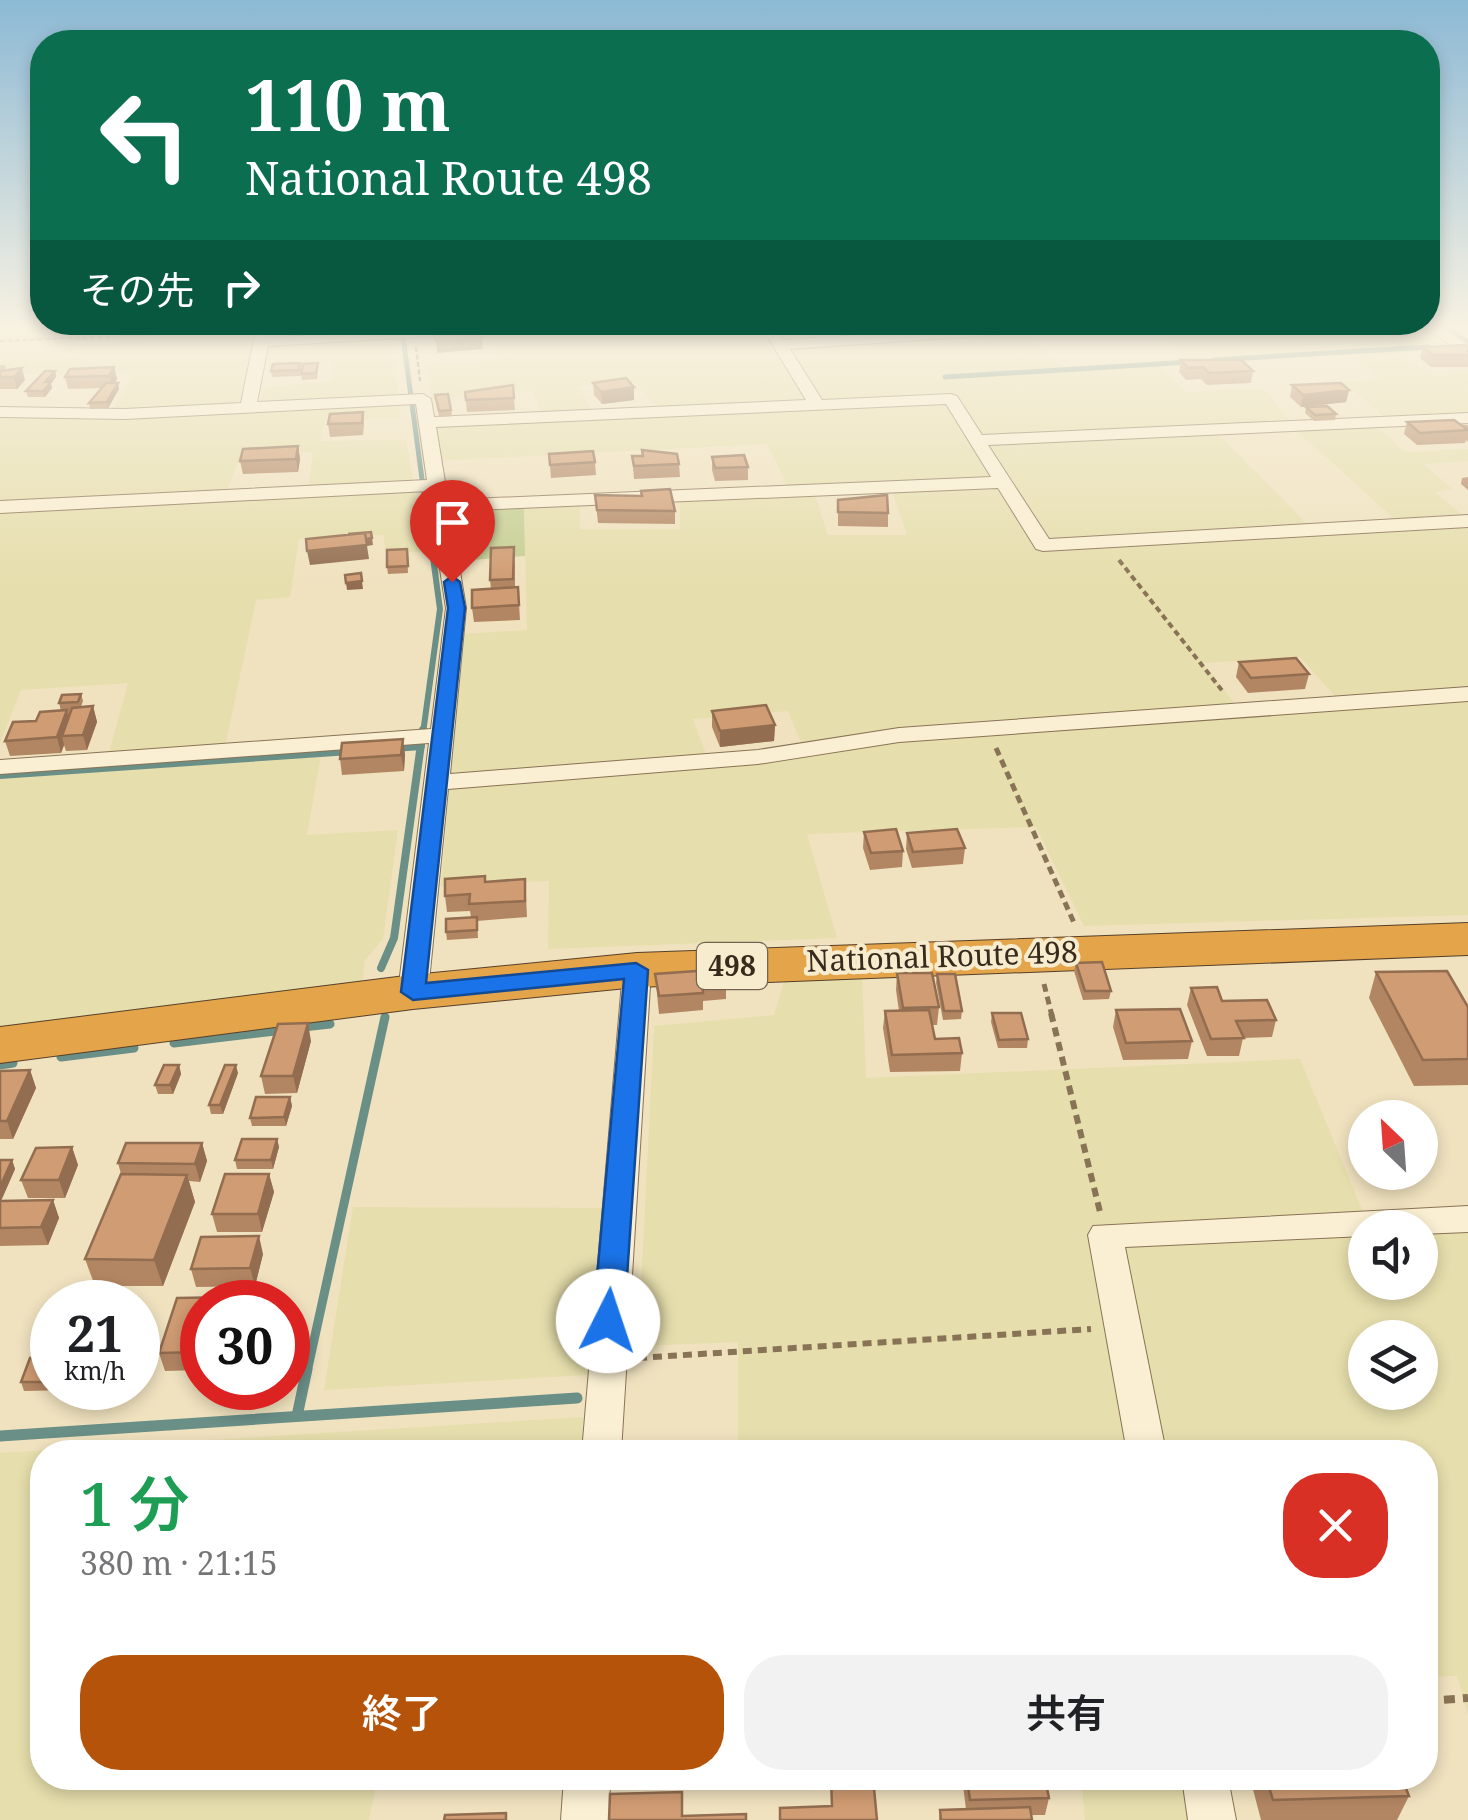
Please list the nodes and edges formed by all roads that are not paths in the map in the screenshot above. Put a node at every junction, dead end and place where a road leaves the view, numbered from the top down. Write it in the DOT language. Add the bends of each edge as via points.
graph roads {
  1 [pos="426,414"];
  2 [pos="612,414"];
  3 [pos="961,414"];
  4 [pos="1468,418"];
  5 [pos="428,422"];
  6 [pos="978,440"];
  7 [pos="1004,482"];
  8 [pos="439,495"];
  9 [pos="0,507"];
  10 [pos="1468,521"];
  11 [pos="1468,694"];
  12 [pos="442,735"];
  13 [pos="0,768"];
  14 [pos="436,782"];
  15 [pos="1468,938"];
  16 [pos="636,970"];
  17 [pos="413,992"];
  18 [pos="0,1045"];
  19 [pos="1468,1219"];
  20 [pos="602,1440"];
  21 [pos="1144,1440"];
  22 [pos="586,1790"];
  23 [pos="1207,1790"];
  24 [pos="585,1820"];
  25 [pos="1212,1820"];
  1 -- 5 [label="street"];
  2 -- 5 [label="street"];
  3 -- 6 [label="street"];
  4 -- 6 [label="street"];
  5 -- 8 [label="street"];
  6 -- 7 [label="street"];
  7 -- 8 [label="street"];
  7 -- 10 [label="street" via="1043,545"];
  8 -- 9 [label="street" via="412,486"];
  8 -- 12 [label="street" via="456,608"];
  11 -- 14 [label="street" via="899,736 758,757"];
  12 -- 13 [label="street"];
  12 -- 14 [label="street"];
  14 -- 17 [label="street"];
  15 -- 16 [label="highway, National Route 498 / 498"];
  16 -- 17 [label="highway, National Route 498 / 498"];
  16 -- 20 [label="street"];
  17 -- 18 [label="highway, National Route 498 / 498"];
  19 -- 21 [label="street" via="1105,1236"];
  22 -- 24 [label="street"];
  23 -- 25 [label="street"];
}
